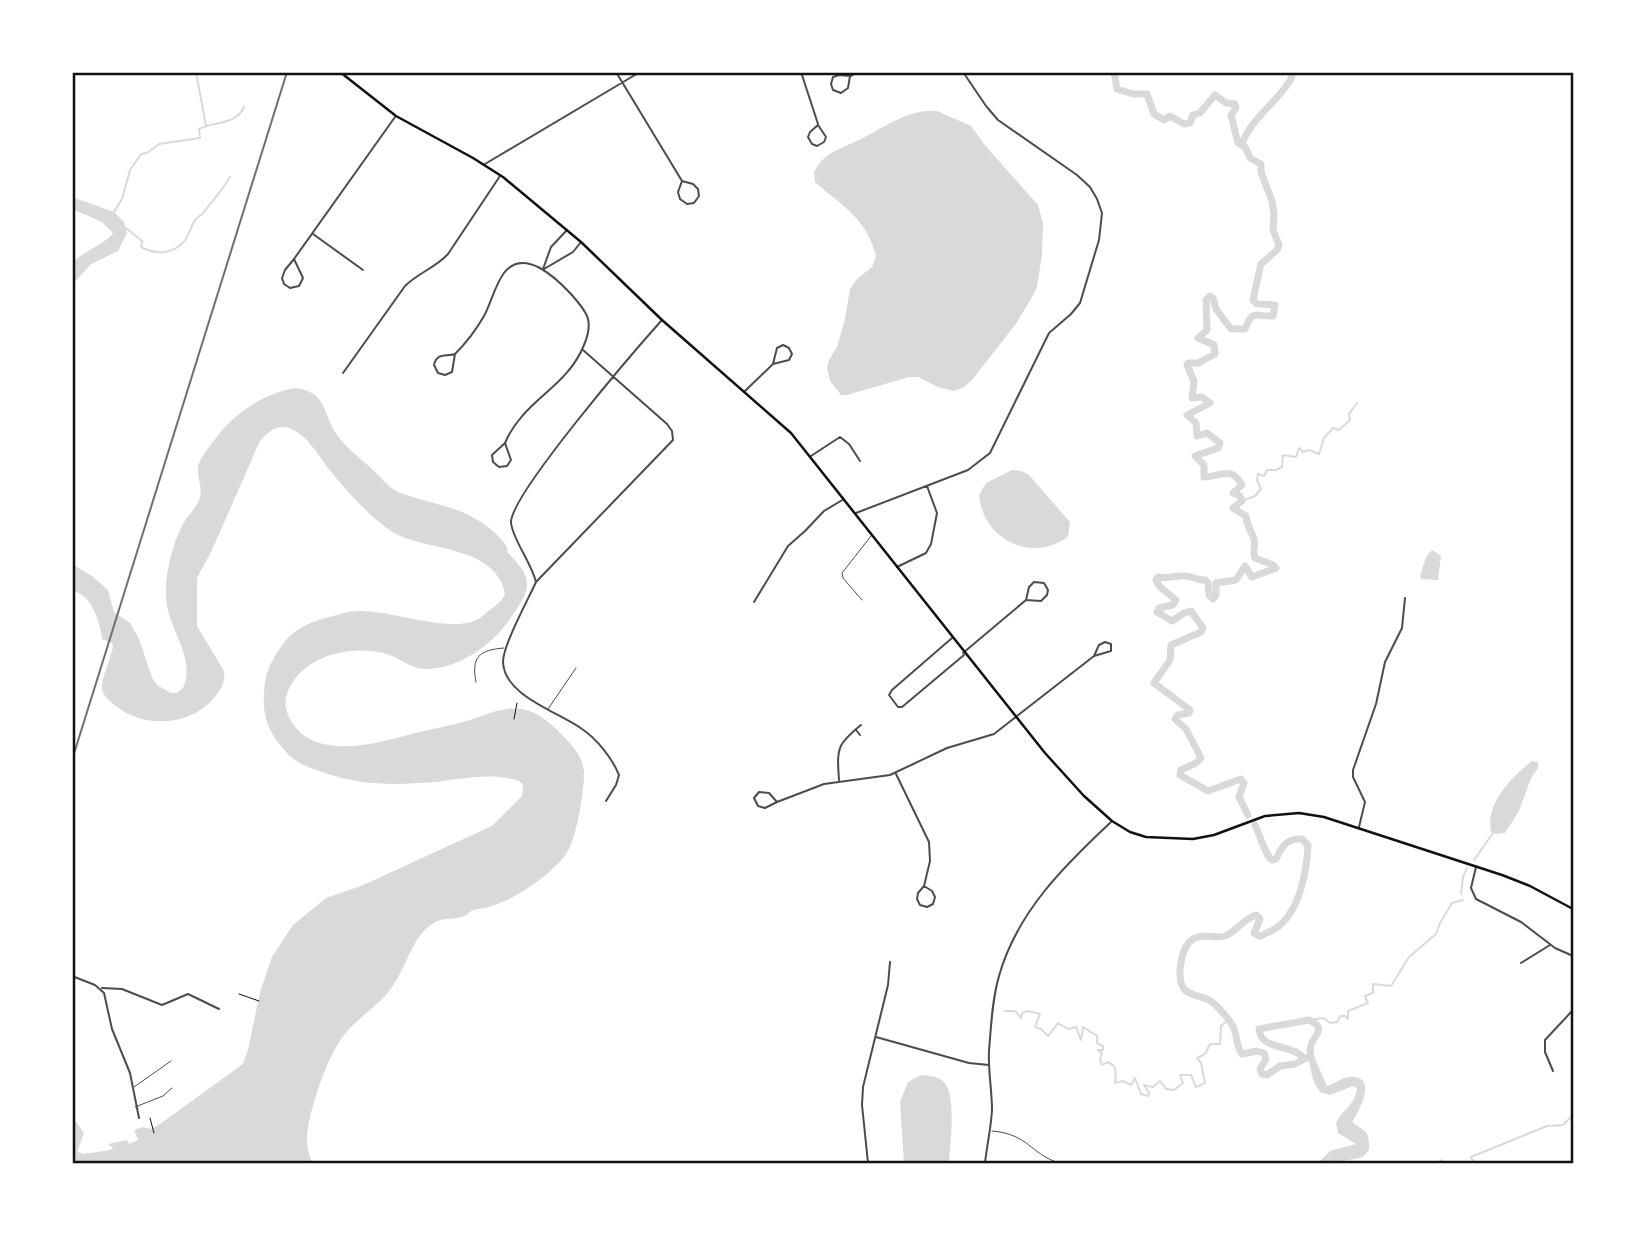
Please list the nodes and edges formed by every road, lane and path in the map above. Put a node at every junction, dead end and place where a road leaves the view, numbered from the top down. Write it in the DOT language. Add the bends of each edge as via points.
graph roads {
  1 [pos="340,72"];
  2 [pos="616,72"];
  3 [pos="640,72"];
  4 [pos="801,72"];
  5 [pos="857,72"];
  6 [pos="963,72"];
  7 [pos="850,76"];
  8 [pos="623,82"];
  9 [pos="396,116"];
  10 [pos="818,125"];
  11 [pos="484,164"];
  12 [pos="501,175"];
  13 [pos="682,181"];
  14 [pos="567,230"];
  15 [pos="312,234"];
  16 [pos="581,242"];
  17 [pos="294,259"];
  18 [pos="363,270"];
  19 [pos="543,270"];
  20 [pos="662,320"];
  21 [pos="583,349"];
  22 [pos="455,354"];
  23 [pos="773,364"];
  24 [pos="343,373"];
  25 [pos="614,374"];
  26 [pos="744,392"];
  27 [pos="505,443"];
  28 [pos="810,456"];
  29 [pos="860,461"];
  30 [pos="927,485"];
  31 [pos="845,499"];
  32 [pos="856,513"];
  33 [pos="873,535"];
  34 [pos="897,567"];
  35 [pos="536,582"];
  36 [pos="1405,598"];
  37 [pos="862,600"];
  38 [pos="1026,600"];
  39 [pos="754,602"];
  40 [pos="952,638"];
  41 [pos="506,649"];
  42 [pos="963,654"];
  43 [pos="1094,656"];
  44 [pos="576,668"];
  45 [pos="475,682"];
  46 [pos="517,703"];
  47 [pos="548,709"];
  48 [pos="1016,718"];
  49 [pos="514,719"];
  50 [pos="861,725"];
  51 [pos="856,730"];
  52 [pos="860,735"];
  53 [pos="896,773"];
  54 [pos="839,781"];
  55 [pos="606,801"];
  56 [pos="777,802"];
  57 [pos="1112,821"];
  58 [pos="1359,828"];
  59 [pos="1476,866"];
  60 [pos="924,886"];
  61 [pos="1573,909"];
  62 [pos="1550,945"];
  63 [pos="1573,956"];
  64 [pos="890,962"];
  65 [pos="1521,963"];
  66 [pos="72,976"];
  67 [pos="101,989"];
  68 [pos="240,994"];
  69 [pos="258,1001"];
  70 [pos="219,1009"];
  71 [pos="1573,1010"];
  72 [pos="875,1037"];
  73 [pos="171,1061"];
  74 [pos="989,1065"];
  75 [pos="1553,1071"];
  76 [pos="132,1088"];
  77 [pos="172,1088"];
  78 [pos="135,1107"];
  79 [pos="139,1118"];
  80 [pos="150,1118"];
  81 [pos="990,1131"];
  82 [pos="154,1133"];
  83 [pos="868,1163"];
  84 [pos="985,1163"];
  85 [pos="1059,1163"];
  1 -- 9 [label="main road"];
  2 -- 8 [label="street"];
  3 -- 8 [label="street"];
  4 -- 10 [label="street"];
  5 -- 7 [label="street"];
  6 -- 30 [label="street" via="998,120 1087,184 1099,204 1102,225 1080,303 1049,333 995,447 974,467"];
  7 -- 7 [label="street" via="835,76 832,89 844,92"];
  8 -- 11 [label="street"];
  8 -- 13 [label="street"];
  9 -- 11 [label="main road"];
  9 -- 15 [label="street"];
  10 -- 10 [label="street" via="808,136 817,146 826,137"];
  11 -- 12 [label="main road"];
  12 -- 14 [label="main road"];
  12 -- 24 [label="street" via="448,254 405,286"];
  13 -- 13 [label="street" via="680,199 687,204 695,202 697,187"];
  14 -- 16 [label="main road"];
  14 -- 19 [label="street" via="551,247"];
  15 -- 17 [label="street"];
  15 -- 18 [label="street"];
  16 -- 19 [label="street"];
  16 -- 20 [label="main road"];
  17 -- 17 [label="street" via="282,276 290,288 299,286 303,278"];
  19 -- 21 [label="street" via="588,316 590,328"];
  19 -- 22 [label="street" via="524,263 506,271 480,323"];
  20 -- 25 [label="street"];
  20 -- 26 [label="main road"];
  21 -- 25 [label="street"];
  21 -- 27 [label="street" via="564,377 524,412"];
  22 -- 22 [label="street" via="438,357 436,371 450,373"];
  23 -- 23 [label="street" via="789,360 789,348 777,348"];
  23 -- 26 [label="street"];
  25 -- 35 [label="street" via="551,456 512,517 513,531"];
  25 -- 35 [label="street" via="667,424 673,440"];
  26 -- 28 [label="main road"];
  27 -- 27 [label="street" via="492,455 499,467 511,460"];
  28 -- 29 [label="street" via="840,437"];
  28 -- 31 [label="main road"];
  30 -- 32 [label="street"];
  30 -- 34 [label="street" via="937,513 931,544 927,552"];
  31 -- 32 [label="main road"];
  31 -- 39 [label="street" via="824,511 788,546"];
  32 -- 33 [label="main road"];
  33 -- 34 [label="main road"];
  33 -- 37 [label="lane" via="842,573"];
  34 -- 40 [label="main road"];
  35 -- 41 [label="street"];
  36 -- 58 [label="street" via="1402,628 1385,662 1353,770 1365,802"];
  38 -- 38 [label="street" via="1044,599 1047,586 1033,583"];
  38 -- 42 [label="street"];
  40 -- 42 [label="main road"];
  40 -- 42 [label="street" via="891,691 891,699 902,707"];
  41 -- 45 [label="lane" via="478,656"];
  41 -- 47 [label="street" via="503,663 512,683"];
  42 -- 48 [label="main road"];
  43 -- 43 [label="street" via="1109,653 1112,645 1102,643"];
  43 -- 48 [label="street"];
  44 -- 47 [label="lane"];
  46 -- 49 [label="path"];
  47 -- 55 [label="street" via="587,733 616,768 618,778"];
  48 -- 53 [label="street" via="998,732 947,748"];
  48 -- 57 [label="main road" via="1068,779"];
  50 -- 51 [label="street"];
  51 -- 52 [label="street"];
  51 -- 54 [label="street" via="839,746"];
  53 -- 54 [label="street"];
  53 -- 60 [label="street" via="929,839"];
  54 -- 56 [label="street"];
  56 -- 56 [label="street" via="763,791 754,798 763,808"];
  57 -- 58 [label="main road" via="1136,834 1175,839 1214,835 1282,813 1313,815"];
  57 -- 74 [label="street" via="1056,875 1017,932 998,980"];
  58 -- 59 [label="main road"];
  59 -- 61 [label="main road" via="1530,886"];
  59 -- 62 [label="street" via="1471,885 1476,899 1527,925"];
  60 -- 60 [label="street" via="917,899 927,907 935,897"];
  62 -- 63 [label="street"];
  62 -- 65 [label="street"];
  64 -- 72 [label="street"];
  66 -- 67 [label="street"];
  67 -- 70 [label="street" via="122,989 162,1005 190,994"];
  67 -- 76 [label="street"];
  68 -- 69 [label="path"];
  71 -- 75 [label="street" via="1545,1040"];
  72 -- 74 [label="street"];
  72 -- 83 [label="street" via="862,1098"];
  73 -- 76 [label="lane"];
  74 -- 81 [label="street"];
  76 -- 78 [label="street"];
  77 -- 78 [label="lane"];
  78 -- 79 [label="street"];
  80 -- 82 [label="path"];
  81 -- 84 [label="street"];
  81 -- 85 [label="lane" via="1021,1138"];
}
